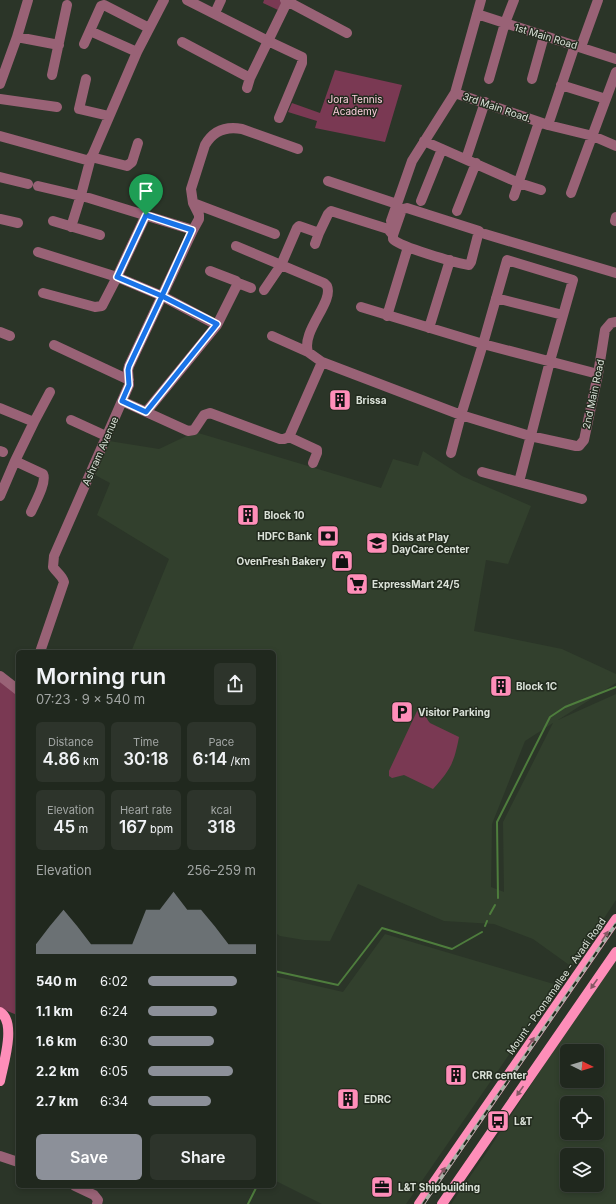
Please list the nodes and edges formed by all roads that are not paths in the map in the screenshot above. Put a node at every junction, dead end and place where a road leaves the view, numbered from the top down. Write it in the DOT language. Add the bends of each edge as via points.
graph roads {
  1 [pos="28,0"];
  2 [pos="164,0"];
  3 [pos="187,0"];
  4 [pos="221,0"];
  5 [pos="481,0"];
  6 [pos="514,0"];
  7 [pos="598,0"];
  8 [pos="286,1"];
  9 [pos="68,4"];
  10 [pos="215,13"];
  11 [pos="476,14"];
  12 [pos="505,23"];
  13 [pos="149,28"];
  14 [pos="90,31"];
  15 [pos="347,34"];
  16 [pos="544,36"];
  17 [pos="17,37"];
  18 [pos="268,41"];
  19 [pos="182,42"];
  20 [pos="84,44"];
  21 [pos="59,45"];
  22 [pos="578,46"];
  23 [pos="137,52"];
  24 [pos="616,59"];
  25 [pos="616,72"];
  26 [pos="52,75"];
  27 [pos="86,79"];
  28 [pos="489,79"];
  29 [pos="532,79"];
  30 [pos="0,84"];
  31 [pos="562,85"];
  32 [pos="455,93"];
  33 [pos="0,99"];
  34 [pos="606,99"];
  35 [pos="485,102"];
  36 [pos="57,107"];
  37 [pos="109,116"];
  38 [pos="280,118"];
  39 [pos="544,124"];
  40 [pos="0,136"];
  41 [pos="593,136"];
  42 [pos="424,141"];
  43 [pos="138,143"];
  44 [pos="616,146"];
  45 [pos="298,149"];
  46 [pos="442,149"];
  47 [pos="90,159"];
  48 [pos="466,159"];
  49 [pos="476,163"];
  50 [pos="0,177"];
  51 [pos="328,181"];
  52 [pos="519,183"];
  53 [pos="541,190"];
  54 [pos="571,193"];
  55 [pos="81,195"];
  56 [pos="514,196"];
  57 [pos="422,201"];
  58 [pos="193,203"];
  59 [pos="397,204"];
  60 [pos="457,211"];
  61 [pos="146,215"];
  62 [pos="0,219"];
  63 [pos="53,221"];
  64 [pos="18,223"];
  65 [pos="71,227"];
  66 [pos="192,230"];
  67 [pos="390,232"];
  68 [pos="319,233"];
  69 [pos="276,234"];
  70 [pos="485,234"];
  71 [pos="100,235"];
  72 [pos="314,244"];
  73 [pos="236,246"];
  74 [pos="408,247"];
  75 [pos="38,252"];
  76 [pos="450,260"];
  77 [pos="281,265"];
  78 [pos="210,271"];
  79 [pos="616,273"];
  80 [pos="117,277"];
  81 [pos="238,283"];
  82 [pos="251,288"];
  83 [pos="264,290"];
  84 [pos="43,293"];
  85 [pos="162,296"];
  86 [pos="496,298"];
  87 [pos="361,307"];
  88 [pos="563,315"];
  89 [pos="387,316"];
  90 [pos="616,322"];
  91 [pos="217,324"];
  92 [pos="429,328"];
  93 [pos="0,332"];
  94 [pos="10,336"];
  95 [pos="272,336"];
  96 [pos="483,344"];
  97 [pos="54,345"];
  98 [pos="308,352"];
  99 [pos="550,361"];
  100 [pos="322,362"];
  101 [pos="598,374"];
  102 [pos="129,380"];
  103 [pos="50,392"];
  104 [pos="122,401"];
  105 [pos="0,408"];
  106 [pos="146,412"];
  107 [pos="461,415"];
  108 [pos="72,420"];
  109 [pos="34,422"];
  110 [pos="106,436"];
  111 [pos="530,436"];
  112 [pos="289,437"];
  113 [pos="451,452"];
  114 [pos="15,461"];
  115 [pos="313,463"];
  116 [pos="482,472"];
  117 [pos="519,482"];
  118 [pos="0,496"];
  119 [pos="582,498"];
  120 [pos="31,512"];
  121 [pos="41,650"];
  122 [pos="0,676"];
  123 [pos="16,688"];
  124 [pos="616,919"];
  125 [pos="616,952"];
  126 [pos="0,1012"];
  127 [pos="0,1081"];
  128 [pos="0,1156"];
  129 [pos="16,1161"];
  130 [pos="79,1188"];
  131 [pos="97,1204"];
  132 [pos="419,1204"];
  133 [pos="442,1204"];
  1 -- 17 [label="street"];
  2 -- 13 [label="street"];
  3 -- 10 [label="street"];
  4 -- 10 [label="street"];
  5 -- 11 [label="street, 3rd Main Road."];
  6 -- 12 [label="street"];
  7 -- 22 [label="street"];
  8 -- 15 [label="street"];
  8 -- 18 [label="street"];
  9 -- 21 [label="street"];
  10 -- 18 [label="street"];
  11 -- 12 [label="street, 1st Main Road"];
  11 -- 32 [label="street, 3rd Main Road."];
  12 -- 16 [label="street, 1st Main Road"];
  12 -- 28 [label="street"];
  13 -- 14 [label="street" via="104,5 101,6"];
  13 -- 23 [label="street"];
  14 -- 20 [label="street"];
  14 -- 23 [label="street"];
  16 -- 22 [label="street, 1st Main Road"];
  16 -- 29 [label="street"];
  17 -- 21 [label="street"];
  17 -- 30 [label="street"];
  18 -- 19 [label="street" via="248,83"];
  18 -- 38 [label="street" via="300,56 303,60"];
  21 -- 26 [label="street"];
  22 -- 24 [label="street, 1st Main Road"];
  22 -- 31 [label="street"];
  23 -- 37 [label="street"];
  25 -- 34 [label="street"];
  27 -- 37 [label="street" via="79,109"];
  31 -- 34 [label="street"];
  31 -- 39 [label="street"];
  32 -- 35 [label="street, 3rd Main Road."];
  32 -- 42 [label="street"];
  33 -- 36 [label="street"];
  34 -- 41 [label="street"];
  35 -- 39 [label="street, 3rd Main Road."];
  35 -- 48 [label="street"];
  37 -- 47 [label="street"];
  39 -- 41 [label="street, 3rd Main Road."];
  39 -- 52 [label="street"];
  40 -- 47 [label="street"];
  41 -- 44 [label="street, 3rd Main Road."];
  41 -- 54 [label="street"];
  42 -- 46 [label="street"];
  42 -- 59 [label="street" via="412,161"];
  43 -- 47 [label="street" via="132,162 126,166"];
  45 -- 58 [label="street" via="242,129 233,127 221,130 209,139 205,146 191,189"];
  46 -- 48 [label="street"];
  46 -- 57 [label="street"];
  47 -- 55 [label="street"];
  48 -- 49 [label="street"];
  49 -- 52 [label="street"];
  49 -- 60 [label="street"];
  50 -- 55 [label="street"];
  51 -- 59 [label="street"];
  52 -- 53 [label="street"];
  52 -- 56 [label="street"];
  55 -- 61 [label="street"];
  55 -- 65 [label="street"];
  58 -- 66 [label="street, Ashram Avenue" via="199,219"];
  58 -- 69 [label="street"];
  59 -- 67 [label="street"];
  61 -- 66 [label="street"];
  61 -- 80 [label="street"];
  62 -- 64 [label="street"];
  63 -- 65 [label="street"];
  65 -- 71 [label="street"];
  66 -- 85 [label="street, Ashram Avenue"];
  67 -- 68 [label="street" via="331,212"];
  67 -- 74 [label="street" via="395,242"];
  67 -- 76 [label="street" via="406,208 479,231 469,265"];
  68 -- 72 [label="street"];
  68 -- 77 [label="street" via="299,226"];
  70 -- 79 [label="street"];
  73 -- 77 [label="street"];
  74 -- 76 [label="street"];
  74 -- 89 [label="street"];
  75 -- 80 [label="street"];
  76 -- 92 [label="street"];
  77 -- 83 [label="street"];
  77 -- 98 [label="street" via="324,283 329,290 307,341"];
  78 -- 81 [label="street"];
  80 -- 84 [label="street" via="104,303 98,307"];
  80 -- 85 [label="street"];
  81 -- 82 [label="street"];
  81 -- 91 [label="street"];
  85 -- 91 [label="street"];
  85 -- 102 [label="street, Ashram Avenue" via="129,366"];
  86 -- 88 [label="street"];
  86 -- 88 [label="street" via="507,260 573,280"];
  86 -- 96 [label="street"];
  87 -- 89 [label="street"];
  88 -- 99 [label="street"];
  89 -- 92 [label="street"];
  90 -- 101 [label="street, 2nd Main Road" via="611,322 605,330"];
  91 -- 106 [label="street"];
  92 -- 96 [label="street"];
  93 -- 94 [label="street"];
  95 -- 98 [label="street"];
  96 -- 99 [label="street"];
  96 -- 107 [label="street"];
  97 -- 102 [label="street"];
  98 -- 100 [label="street"];
  99 -- 101 [label="street"];
  99 -- 111 [label="street"];
  100 -- 107 [label="street"];
  100 -- 112 [label="street"];
  101 -- 111 [label="street, 2nd Main Road" via="584,440 579,446"];
  102 -- 104 [label="street, Ashram Avenue" via="128,390"];
  103 -- 109 [label="street"];
  104 -- 106 [label="street"];
  104 -- 110 [label="street, Ashram Avenue"];
  105 -- 109 [label="street"];
  106 -- 112 [label="street" via="188,431 194,430 204,415 210,413 280,439"];
  107 -- 111 [label="street"];
  107 -- 113 [label="street"];
  108 -- 110 [label="street"];
  109 -- 114 [label="street"];
  110 -- 121 [label="street, Ashram Avenue" via="54,556 53,567 64,582"];
  111 -- 117 [label="street"];
  112 -- 115 [label="street" via="317,450"];
  114 -- 118 [label="street"];
  114 -- 120 [label="street" via="44,476 44,482"];
  116 -- 117 [label="street"];
  117 -- 119 [label="street"];
  122 -- 123 [label="street"];
  132 -- 124 [label="main road, Mount - Poonamallee - Avadi Road, one-way"];
  125 -- 133 [label="main road, one-way"];
  126 -- 127 [label="main road" via="7,1022 9,1031"];
  128 -- 129 [label="street"];
  130 -- 131 [label="street" via="94,1195 98,1200"];
}
